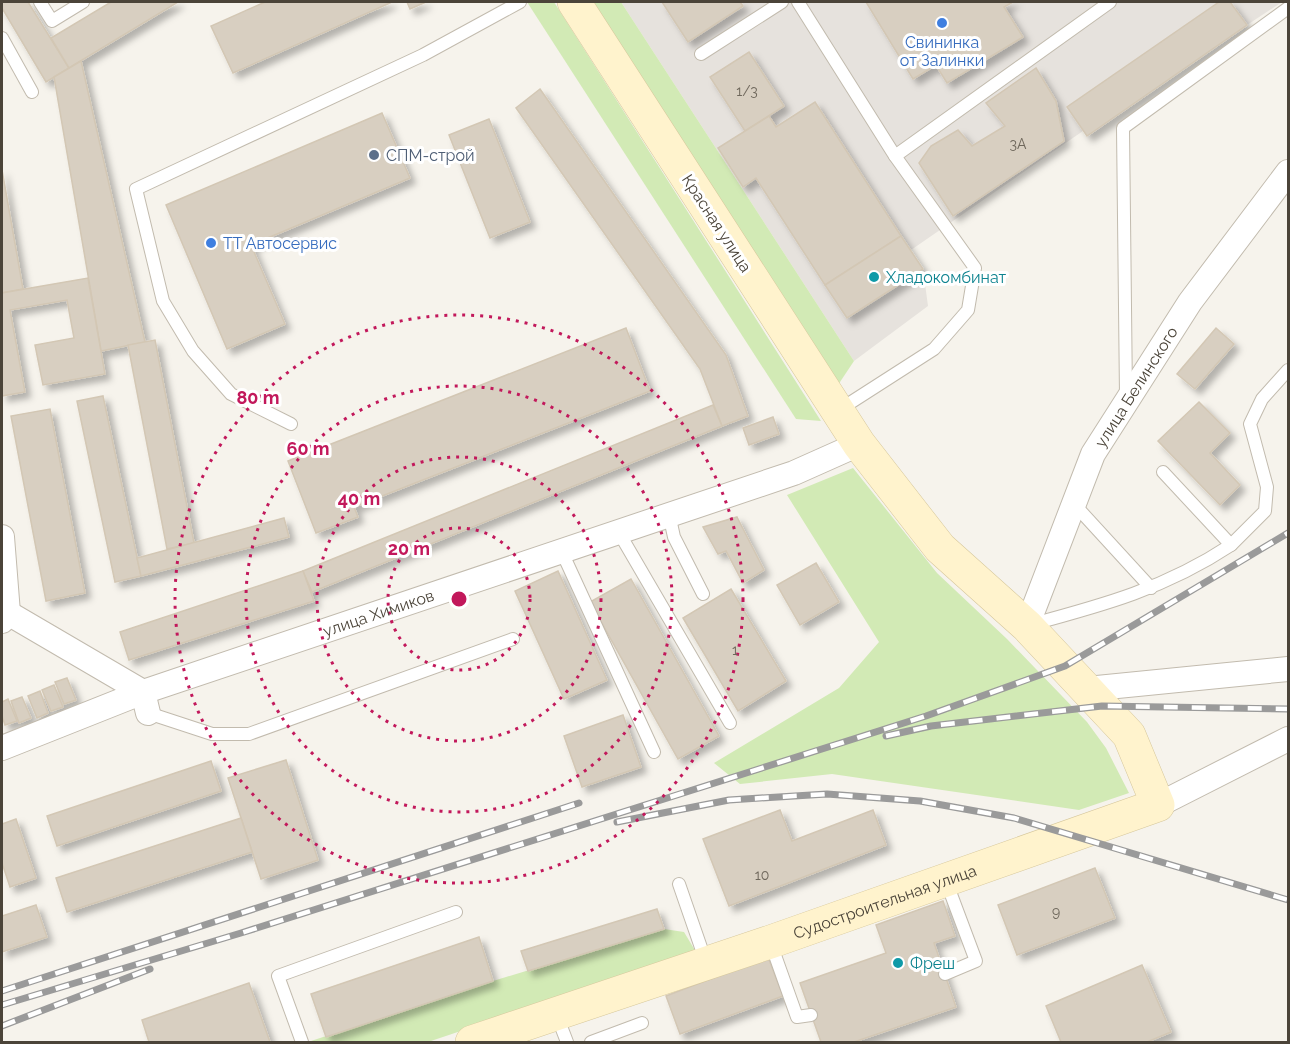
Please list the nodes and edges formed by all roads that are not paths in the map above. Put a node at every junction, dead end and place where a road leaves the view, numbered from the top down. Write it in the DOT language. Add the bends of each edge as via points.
graph roads {
  1 [pos="40,2"];
  2 [pos="83,2"];
  3 [pos="520,2"];
  4 [pos="574,2"];
  5 [pos="782,2"];
  6 [pos="798,2"];
  7 [pos="1110,2"];
  8 [pos="1288,8"];
  9 [pos="2,38"];
  10 [pos="701,54"];
  11 [pos="32,92"];
  12 [pos="895,156"];
  13 [pos="1288,171"];
  14 [pos="1288,370"];
  15 [pos="1126,403"];
  16 [pos="837,410"];
  17 [pos="291,424"];
  18 [pos="860,444"];
  19 [pos="1163,472"];
  20 [pos="1074,504"];
  21 [pos="669,514"];
  22 [pos="618,531"];
  23 [pos="2,537"];
  24 [pos="1231,545"];
  25 [pos="561,550"];
  26 [pos="1151,588"];
  27 [pos="703,594"];
  28 [pos="5,617"];
  29 [pos="1027,626"];
  30 [pos="513,639"];
  31 [pos="1288,669"];
  32 [pos="1087,689"];
  33 [pos="145,702"];
  34 [pos="730,723"];
  35 [pos="1288,739"];
  36 [pos="2,748"];
  37 [pos="654,752"];
  38 [pos="1158,805"];
  39 [pos="946,880"];
  40 [pos="679,884"];
  41 [pos="456,912"];
  42 [pos="770,942"];
  43 [pos="707,963"];
  44 [pos="945,974"];
  45 [pos="811,1015"];
  46 [pos="642,1023"];
  47 [pos="562,1028"];
  48 [pos="302,1042"];
  49 [pos="472,1042"];
  50 [pos="591,1042"];
  1 -- 2 [label="lane" via="52,21"];
  3 -- 17 [label="lane" via="423,55 136,189 163,301 193,351 231,394"];
  4 -- 16 [label="main road, Красная улица"];
  5 -- 10 [label="lane"];
  6 -- 12 [label="lane"];
  7 -- 12 [label="lane"];
  8 -- 15 [label="lane" via="1123,128"];
  9 -- 11 [label="lane"];
  12 -- 16 [label="lane" via="975,268 968,310 934,348"];
  13 -- 15 [label="street, улица Белинского" via="1190,302"];
  14 -- 24 [label="lane" via="1262,399 1250,424 1267,488 1265,511"];
  15 -- 20 [label="street, улица Белинского" via="1093,454"];
  16 -- 18 [label="main road, Красная улица"];
  18 -- 21 [label="street, улица Химиков" via="794,473"];
  18 -- 29 [label="main road, Красная улица" via="940,548"];
  19 -- 24 [label="lane"];
  20 -- 26 [label="lane"];
  20 -- 29 [label="street, улица Белинского"];
  21 -- 22 [label="street, улица Химиков"];
  21 -- 27 [label="lane" via="674,537"];
  22 -- 25 [label="street, улица Химиков"];
  22 -- 34 [label="lane"];
  23 -- 28 [label="street"];
  24 -- 26 [label="lane" via="1195,569"];
  25 -- 33 [label="street, улица Химиков"];
  25 -- 37 [label="lane"];
  26 -- 29 [label="lane" via="1119,601"];
  28 -- 33 [label="street"];
  29 -- 32 [label="main road, Красная улица"];
  30 -- 33 [label="lane" via="249,735 212,734"];
  31 -- 32 [label="street"];
  32 -- 38 [label="main road, Красная улица" via="1129,735"];
  33 -- 36 [label="street, улица Химиков"];
  35 -- 38 [label="street, Судостроительная улица"];
  38 -- 39 [label="main road, Судостроительная улица"];
  39 -- 42 [label="main road, Судостроительная улица"];
  39 -- 44 [label="lane" via="976,961"];
  40 -- 43 [label="lane"];
  41 -- 48 [label="lane" via="278,976"];
  42 -- 43 [label="main road, Судостроительная улица"];
  42 -- 45 [label="lane" via="797,1017"];
  43 -- 47 [label="main road, Судостроительная улица"];
  46 -- 50 [label="lane"];
  47 -- 49 [label="main road, Судостроительная улица"];
}
